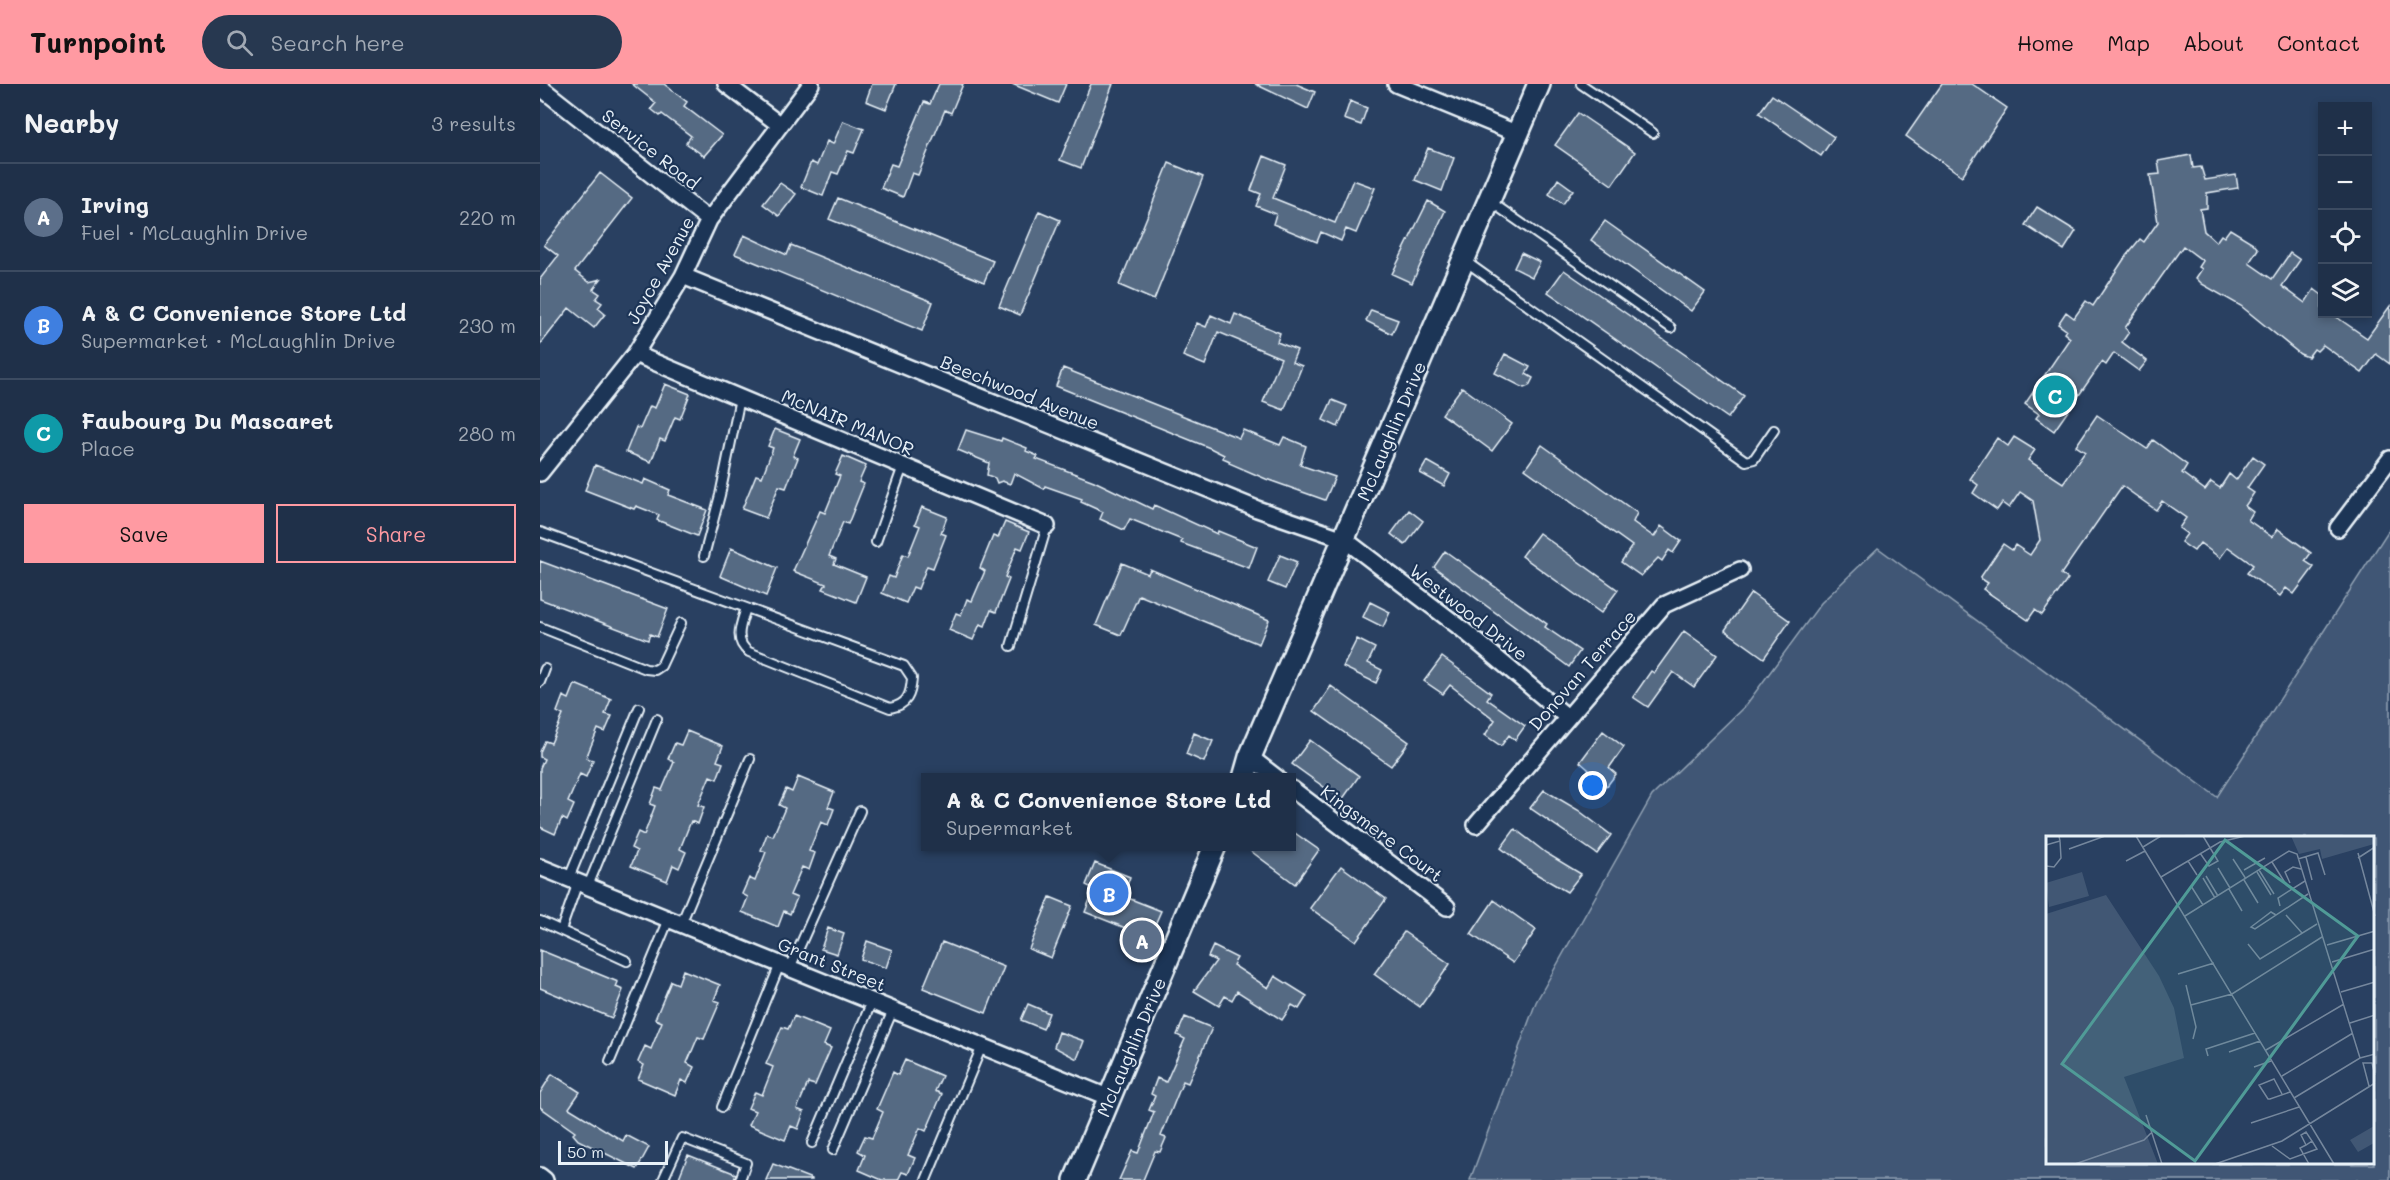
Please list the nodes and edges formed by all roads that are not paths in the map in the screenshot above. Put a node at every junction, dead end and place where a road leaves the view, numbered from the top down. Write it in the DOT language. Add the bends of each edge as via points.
graph roads {
  1 [pos="726,84"];
  2 [pos="811,84"];
  3 [pos="1396,84"];
  4 [pos="1539,84"];
  5 [pos="1581,84"];
  6 [pos="540,87"];
  7 [pos="780,125"];
  8 [pos="1653,133"];
  9 [pos="1518,134"];
  10 [pos="1489,201"];
  11 [pos="709,220"];
  12 [pos="1464,261"];
  13 [pos="683,276"];
  14 [pos="1671,328"];
  15 [pos="635,354"];
  16 [pos="740,398"];
  17 [pos="1774,430"];
  18 [pos="2390,459"];
  19 [pos="903,466"];
  20 [pos="540,473"];
  21 [pos="1047,526"];
  22 [pos="2338,528"];
  23 [pos="540,532"];
  24 [pos="1344,539"];
  25 [pos="876,542"];
  26 [pos="704,556"];
  27 [pos="1740,570"];
  28 [pos="746,608"];
  29 [pos="681,623"];
  30 [pos="540,627"];
  31 [pos="1011,646"];
  32 [pos="545,669"];
  33 [pos="540,682"];
  34 [pos="639,708"];
  35 [pos="1567,717"];
  36 [pos="657,718"];
  37 [pos="1250,757"];
  38 [pos="750,759"];
  39 [pos="1245,773"];
  40 [pos="1272,773"];
  41 [pos="1296,792"];
  42 [pos="860,811"];
  43 [pos="1476,825"];
  44 [pos="1213,851"];
  45 [pos="540,867"];
  46 [pos="578,882"];
  47 [pos="1448,907"];
  48 [pos="540,921"];
  49 [pos="675,921"];
  50 [pos="561,930"];
  51 [pos="627,961"];
  52 [pos="785,966"];
  53 [pos="872,1001"];
  54 [pos="893,1010"];
  55 [pos="982,1046"];
  56 [pos="610,1061"];
  57 [pos="1110,1098"];
  58 [pos="722,1107"];
  59 [pos="812,1143"];
  60 [pos="833,1150"];
  61 [pos="540,1176"];
  62 [pos="545,1180"];
  63 [pos="663,1180"];
  64 [pos="740,1180"];
  65 [pos="926,1180"];
  66 [pos="1075,1180"];
  1 -- 7 [label="street"];
  2 -- 7 [label="street, Joyce Avenue"];
  3 -- 9 [label="street"];
  4 -- 9 [label="main road, McLaughlin Drive"];
  5 -- 8 [label="lane"];
  6 -- 11 [label="street, Service Road"];
  7 -- 11 [label="street, Joyce Avenue"];
  9 -- 10 [label="main road, McLaughlin Drive"];
  10 -- 12 [label="main road, McLaughlin Drive"];
  10 -- 14 [label="lane"];
  11 -- 13 [label="street, Joyce Avenue"];
  12 -- 17 [label="lane" via="1746,461 1754,459"];
  12 -- 24 [label="main road, McLaughlin Drive"];
  13 -- 15 [label="street, Joyce Avenue"];
  13 -- 24 [label="street, Beechwood Avenue" via="1257,509"];
  15 -- 16 [label="street, McNAIR MANOR"];
  15 -- 20 [label="street, Joyce Avenue"];
  16 -- 19 [label="street, McNAIR MANOR"];
  16 -- 26 [label="lane"];
  18 -- 22 [label="street"];
  19 -- 21 [label="street, McNAIR MANOR"];
  19 -- 25 [label="lane"];
  21 -- 31 [label="lane"];
  23 -- 28 [label="lane"];
  24 -- 35 [label="street, Westwood Drive" via="1462,629"];
  24 -- 37 [label="main road, McLaughlin Drive"];
  27 -- 35 [label="street, Donovan Terrace" via="1664,605"];
  28 -- 28 [label="lane" via="904,666 912,678 908,699 890,708 749,652 739,638"];
  29 -- 30 [label="lane" via="661,666 655,670"];
  32 -- 33 [label="lane"];
  34 -- 46 [label="lane"];
  35 -- 43 [label="street, Donovan Terrace"];
  36 -- 46 [label="lane"];
  37 -- 39 [label="main road, McLaughlin Drive"];
  37 -- 40 [label="street"];
  38 -- 49 [label="lane"];
  41 -- 47 [label="street, Kingsmere Court"];
  42 -- 52 [label="lane"];
  44 -- 57 [label="main road, McLaughlin Drive"];
  45 -- 46 [label="street, Grant Street"];
  46 -- 49 [label="street, Grant Street"];
  46 -- 50 [label="lane"];
  48 -- 50 [label="lane"];
  49 -- 52 [label="street, Grant Street"];
  49 -- 56 [label="lane"];
  50 -- 51 [label="lane"];
  52 -- 53 [label="street, Grant Street"];
  52 -- 58 [label="lane"];
  53 -- 54 [label="street, Grant Street"];
  53 -- 59 [label="lane"];
  54 -- 55 [label="street, Grant Street"];
  54 -- 60 [label="lane"];
  55 -- 57 [label="street, Grant Street"];
  55 -- 65 [label="lane"];
  57 -- 66 [label="main road, McLaughlin Drive"];
  61 -- 62 [label="street"];
  63 -- 64 [label="lane" via="682,1138 746,1163"];
}
